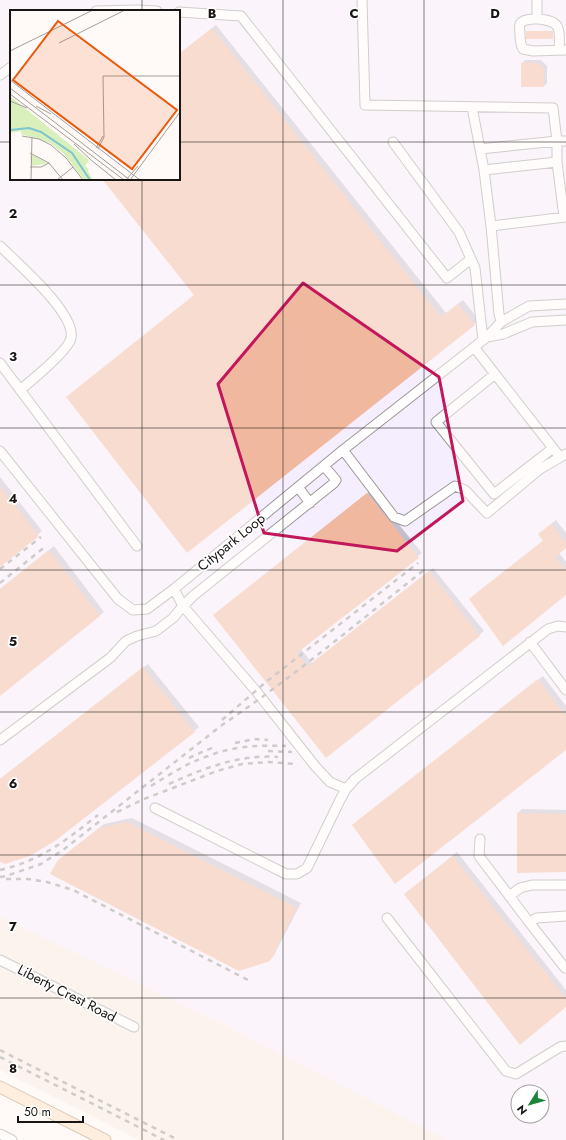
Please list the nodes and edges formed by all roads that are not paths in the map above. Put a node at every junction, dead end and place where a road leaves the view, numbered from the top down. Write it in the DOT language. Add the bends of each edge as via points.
graph roads {
  1 [pos="362,0"];
  2 [pos="537,0"];
  3 [pos="180,12"];
  4 [pos="537,19"];
  5 [pos="563,50"];
  6 [pos="10,68"];
  7 [pos="0,75"];
  8 [pos="472,107"];
  9 [pos="561,141"];
  10 [pos="393,142"];
  11 [pos="480,149"];
  12 [pos="557,162"];
  13 [pos="484,170"];
  14 [pos="565,217"];
  15 [pos="491,226"];
  16 [pos="0,246"];
  17 [pos="471,259"];
  18 [pos="566,304"];
  19 [pos="566,320"];
  20 [pos="501,322"];
  21 [pos="485,338"];
  22 [pos="474,347"];
  23 [pos="0,363"];
  24 [pos="494,374"];
  25 [pos="20,390"];
  26 [pos="552,448"];
  27 [pos="343,450"];
  28 [pos="0,451"];
  29 [pos="563,456"];
  30 [pos="324,466"];
  31 [pos="298,487"];
  32 [pos="310,503"];
  33 [pos="137,546"];
  34 [pos="174,589"];
  35 [pos="183,606"];
  36 [pos="566,627"];
  37 [pos="530,642"];
  38 [pos="566,690"];
  39 [pos="0,740"];
  40 [pos="346,789"];
  41 [pos="154,808"];
  42 [pos="480,839"];
  43 [pos="566,885"];
  44 [pos="509,896"];
  45 [pos="566,916"];
  46 [pos="386,918"];
  47 [pos="529,922"];
  48 [pos="0,960"];
  49 [pos="565,968"];
  50 [pos="134,1027"];
  51 [pos="566,1046"];
  52 [pos="0,1087"];
  53 [pos="0,1134"];
  54 [pos="12,1140"];
  55 [pos="105,1140"];
  1 -- 8 [label="street" via="365,105"];
  2 -- 4 [label="street"];
  3 -- 17 [label="street" via="241,16 446,278"];
  4 -- 5 [label="street" via="549,20 557,25"];
  4 -- 5 [label="street" via="524,21 520,25 523,49"];
  6 -- 7 [label="street"];
  8 -- 9 [label="street" via="553,108"];
  8 -- 11 [label="street"];
  9 -- 11 [label="street"];
  9 -- 12 [label="street"];
  10 -- 17 [label="street" via="459,232"];
  11 -- 13 [label="street"];
  12 -- 13 [label="street"];
  12 -- 14 [label="street"];
  13 -- 15 [label="street"];
  14 -- 15 [label="street"];
  15 -- 20 [label="street" via="498,314"];
  16 -- 25 [label="street" via="54,300 69,322 71,338 63,351"];
  17 -- 21 [label="street" via="475,268"];
  18 -- 20 [label="street, Citypark Loop" via="529,306"];
  19 -- 21 [label="street, Citypark Loop" via="532,322 503,334"];
  20 -- 21 [label="street, Citypark Loop"];
  21 -- 22 [label="street, Citypark Loop"];
  22 -- 24 [label="street"];
  22 -- 27 [label="street, Citypark Loop"];
  23 -- 25 [label="street"];
  24 -- 26 [label="street"];
  24 -- 26 [label="street" via="436,422 494,494"];
  25 -- 33 [label="street"];
  26 -- 29 [label="street"];
  27 -- 29 [label="street" via="394,517 405,521 455,486 465,490 487,513 540,469"];
  27 -- 30 [label="street, Citypark Loop"];
  28 -- 34 [label="street, Citypark Loop" via="118,599 133,610 147,609"];
  30 -- 31 [label="street, Citypark Loop"];
  30 -- 32 [label="street" via="336,480"];
  31 -- 32 [label="street"];
  31 -- 34 [label="street, Citypark Loop"];
  32 -- 35 [label="street"];
  34 -- 35 [label="street"];
  35 -- 39 [label="street" via="173,618 156,631 126,641 110,658"];
  35 -- 40 [label="street" via="256,691 315,766 330,782"];
  36 -- 37 [label="street" via="548,629"];
  37 -- 38 [label="street"];
  37 -- 40 [label="street" via="355,779"];
  40 -- 41 [label="street" via="308,868 297,874 286,874"];
  42 -- 44 [label="street" via="479,856"];
  43 -- 44 [label="street" via="532,885 520,888"];
  44 -- 47 [label="street"];
  45 -- 47 [label="street" via="537,918"];
  46 -- 51 [label="street" via="506,1071 516,1074 560,1047"];
  47 -- 49 [label="street"];
  48 -- 50 [label="street, Liberty Crest Road"];
  52 -- 55 [label="main road"];
  53 -- 54 [label="street"];
}
